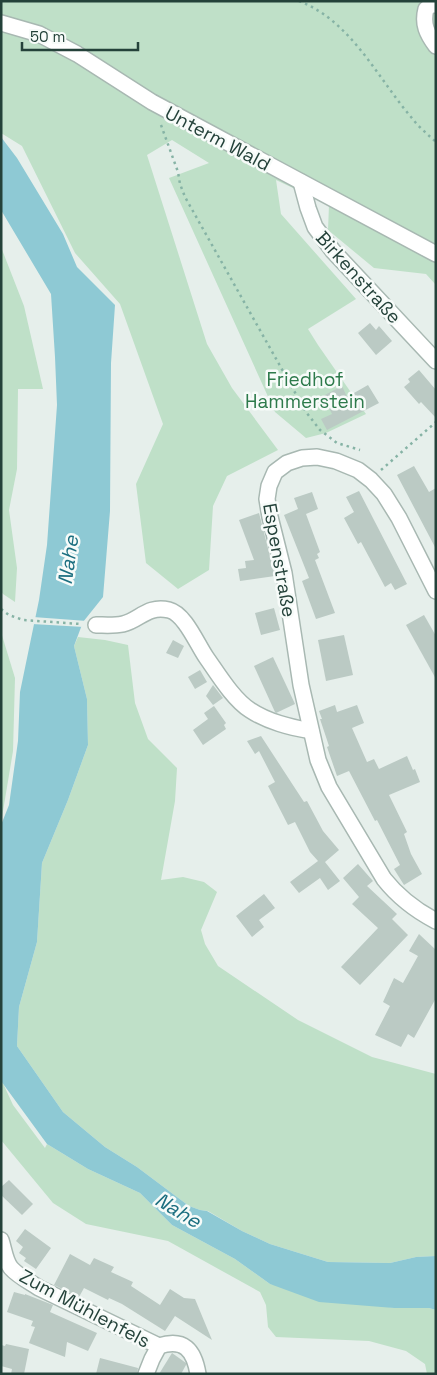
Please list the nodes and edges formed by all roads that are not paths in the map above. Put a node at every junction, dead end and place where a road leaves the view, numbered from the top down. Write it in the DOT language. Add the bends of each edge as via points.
graph roads {
  1 [pos="436,5"];
  2 [pos="1,23"];
  3 [pos="436,46"];
  4 [pos="301,182"];
  5 [pos="436,254"];
  6 [pos="436,361"];
  7 [pos="436,591"];
  8 [pos="96,625"];
  9 [pos="311,732"];
  10 [pos="436,921"];
  11 [pos="1,1240"];
  12 [pos="159,1346"];
  13 [pos="146,1374"];
  14 [pos="198,1374"];
  1 -- 3 [label="street" via="426,9 424,15 427,35"];
  2 -- 4 [label="street, Unterm Wald" via="38,34 77,54 152,102"];
  4 -- 5 [label="street, Unterm Wald"];
  4 -- 6 [label="street, Birkenstraße" via="315,226 333,251"];
  7 -- 9 [label="street, Espenstraße" via="384,494 358,470 317,457 287,463 275,472 267,499 284,573"];
  8 -- 9 [label="street" via="122,624 156,609 172,611 190,630 239,701 280,724"];
  9 -- 10 [label="street, Espenstraße" via="329,787 384,879 408,904"];
  11 -- 12 [label="street, Zum Mühlenfels" via="8,1262 20,1276 38,1288"];
  12 -- 13 [label="street"];
  12 -- 14 [label="street" via="183,1345 194,1356"];
}
